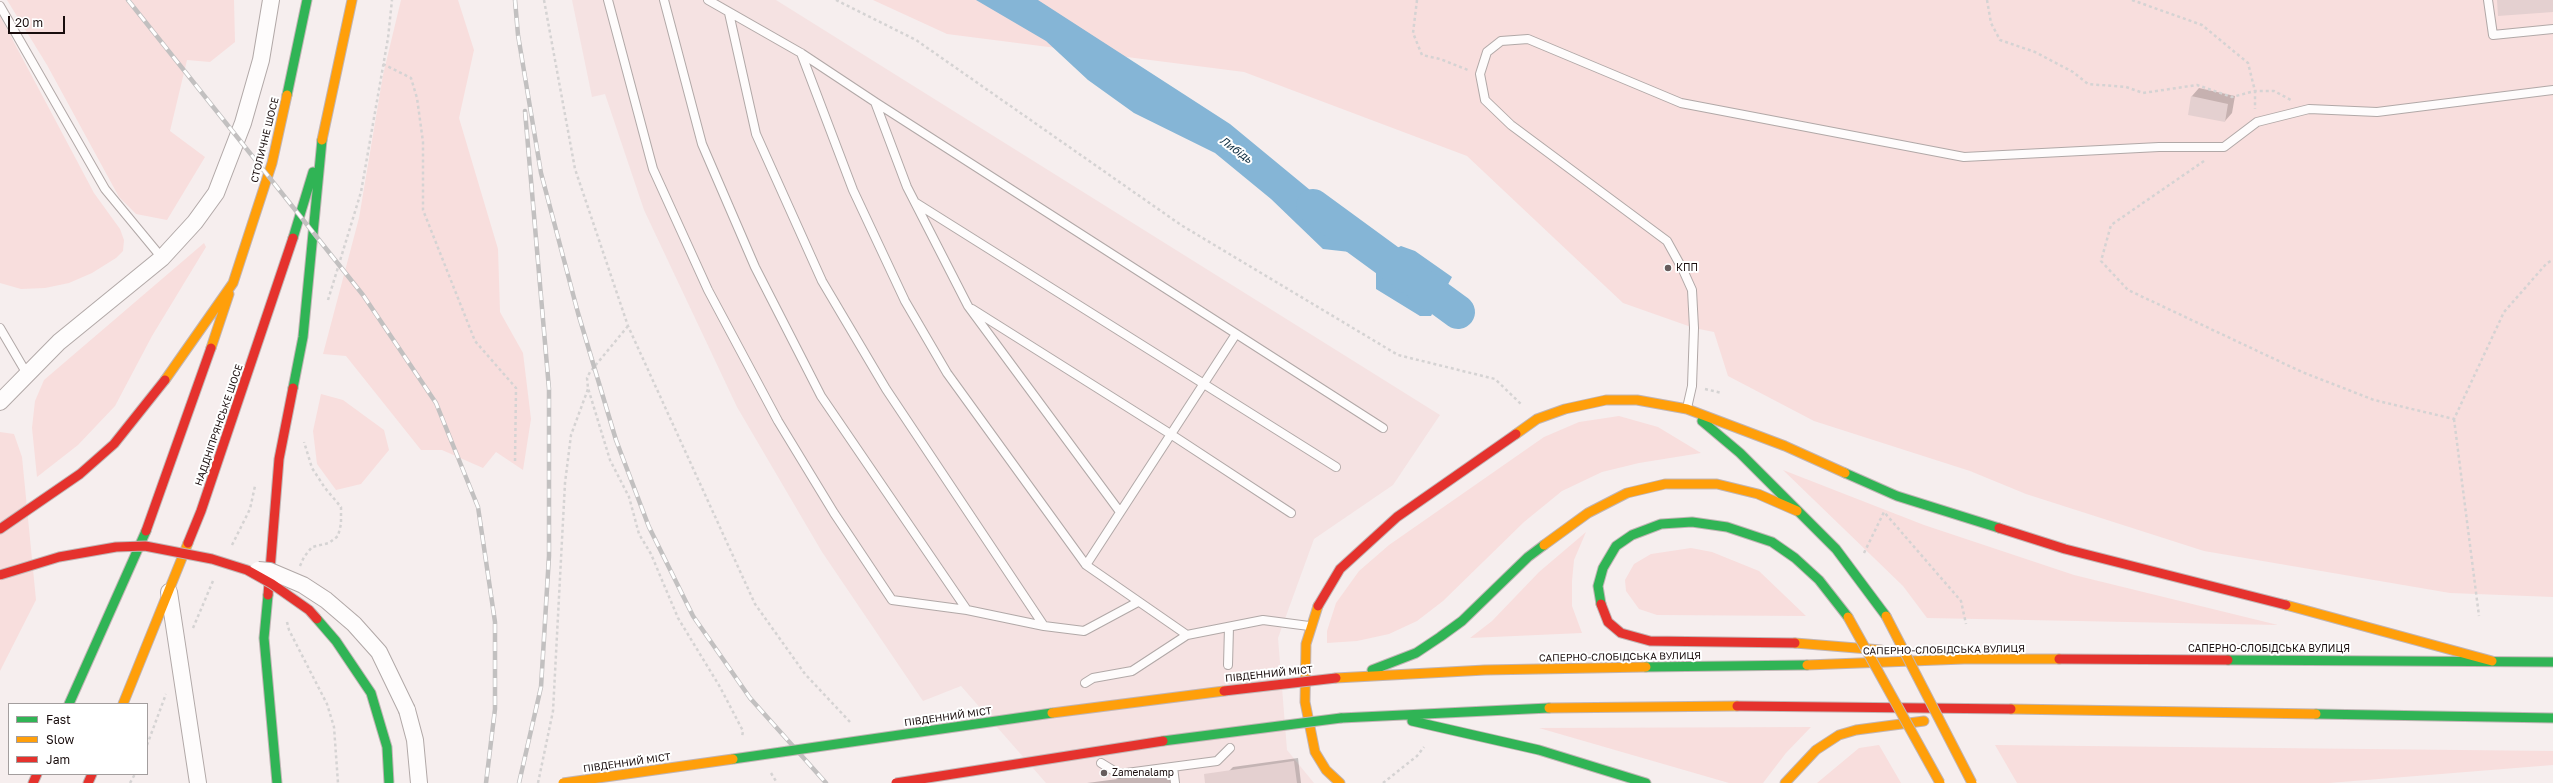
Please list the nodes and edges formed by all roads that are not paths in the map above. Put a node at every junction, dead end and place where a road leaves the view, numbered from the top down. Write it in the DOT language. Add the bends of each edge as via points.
graph roads {
  1 [pos="271,0"];
  2 [pos="307,0"];
  3 [pos="352,0"];
  4 [pos="608,0"];
  5 [pos="664,0"];
  6 [pos="708,0"];
  7 [pos="2488,0"];
  8 [pos="0,6"];
  9 [pos="729,13"];
  10 [pos="2553,30"];
  11 [pos="802,53"];
  12 [pos="2553,90"];
  13 [pos="875,102"];
  14 [pos="320,148"];
  15 [pos="915,203"];
  16 [pos="162,258"];
  17 [pos="232,283"];
  18 [pos="968,306"];
  19 [pos="0,328"];
  20 [pos="1236,334"];
  21 [pos="27,374"];
  22 [pos="1204,383"];
  23 [pos="0,402"];
  24 [pos="1687,409"];
  25 [pos="1383,428"];
  26 [pos="1172,435"];
  27 [pos="1740,453"];
  28 [pos="1336,467"];
  29 [pos="1744,471"];
  30 [pos="1738,481"];
  31 [pos="1717,484"];
  32 [pos="1796,511"];
  33 [pos="1120,512"];
  34 [pos="1291,513"];
  35 [pos="0,529"];
  36 [pos="1086,565"];
  37 [pos="247,570"];
  38 [pos="0,575"];
  39 [pos="169,592"];
  40 [pos="1138,602"];
  41 [pos="967,610"];
  42 [pos="1044,626"];
  43 [pos="1310,626"];
  44 [pos="1230,627"];
  45 [pos="1187,635"];
  46 [pos="1964,659"];
  47 [pos="2492,661"];
  48 [pos="2553,662"];
  49 [pos="1228,665"];
  50 [pos="1356,676"];
  51 [pos="1336,678"];
  52 [pos="1085,682"];
  53 [pos="69,703"];
  54 [pos="123,703"];
  55 [pos="2031,711"];
  56 [pos="1381,715"];
  57 [pos="2553,718"];
  58 [pos="1230,748"];
  59 [pos="1101,764"];
  60 [pos="1173,767"];
  61 [pos="198,783"];
  62 [pos="277,783"];
  63 [pos="389,783"];
  64 [pos="419,783"];
  65 [pos="563,783"];
  66 [pos="896,783"];
  67 [pos="1176,783"];
  68 [pos="1340,783"];
  69 [pos="1646,783"];
  70 [pos="1786,783"];
  71 [pos="1940,783"];
  72 [pos="1972,783"];
  1 -- 16 [label="street" via="260,60 243,123 216,193 195,222"];
  2 -- 17 [label="main road, СТОЛИЧНЕ ШОСЕ" via="272,163"];
  3 -- 14 [label="main road"];
  4 -- 41 [label="lane" via="654,169 708,290 778,421 834,513 892,600"];
  5 -- 41 [label="lane" via="702,144 755,266 821,396"];
  6 -- 9 [label="lane"];
  7 -- 10 [label="lane" via="2493,35"];
  8 -- 16 [label="lane" via="105,189"];
  9 -- 11 [label="lane"];
  9 -- 42 [label="lane" via="756,134 822,281 886,389"];
  11 -- 13 [label="lane"];
  11 -- 36 [label="lane" via="853,190 905,301 947,373"];
  12 -- 24 [label="lane" via="2377,112 2309,110 2257,122 2224,147 2159,147 1964,157 1681,103 1528,39 1501,41 1487,52 1480,74 1485,100 1511,125 1667,241 1692,290 1694,349 1692,386"];
  13 -- 15 [label="lane"];
  13 -- 20 [label="lane"];
  14 -- 39 [label="main road, НАДДНІПРЯНСЬКЕ ШОСЕ" via="288,255 243,389 201,511"];
  14 -- 62 [label="main road" via="303,337 280,449 264,638"];
  15 -- 18 [label="lane"];
  15 -- 22 [label="lane"];
  16 -- 21 [label="street" via="64,338"];
  17 -- 35 [label="main road" via="193,342 114,444 80,474"];
  17 -- 53 [label="main road" via="189,415 143,540"];
  18 -- 26 [label="lane"];
  18 -- 33 [label="lane"];
  19 -- 21 [label="lane"];
  20 -- 22 [label="lane"];
  20 -- 25 [label="lane"];
  21 -- 23 [label="street"];
  22 -- 26 [label="lane"];
  22 -- 28 [label="lane"];
  24 -- 27 [label="main road"];
  24 -- 43 [label="main road" via="1637,400 1606,400 1565,409 1537,419 1397,517 1357,552 1340,569 1315,612"];
  24 -- 47 [label="main road" via="1785,446 1897,496 2065,549"];
  26 -- 33 [label="lane"];
  26 -- 34 [label="lane"];
  27 -- 29 [label="main road"];
  27 -- 32 [label="main road"];
  30 -- 31 [label="main road"];
  31 -- 32 [label="main road" via="1758,494"];
  31 -- 50 [label="main road" via="1657,486 1627,493 1588,513 1528,556 1462,621 1416,653"];
  32 -- 72 [label="main road, bridge" via="1836,549 1886,616"];
  33 -- 36 [label="lane"];
  36 -- 40 [label="lane"];
  37 -- 38 [label="main road, bridge" via="212,559 145,546 116,547 59,556"];
  37 -- 63 [label="main road, bridge" via="310,610 336,640 360,674 371,693 381,721 387,747"];
  37 -- 64 [label="street, bridge" via="270,572 303,585 354,624 380,652 407,710 416,740"];
  39 -- 54 [label="main road, НАДДНІПРЯНСЬКЕ ШОСЕ"];
  39 -- 61 [label="street"];
  40 -- 42 [label="lane" via="1084,631"];
  40 -- 45 [label="lane"];
  41 -- 42 [label="lane"];
  43 -- 44 [label="lane" via="1264,620"];
  43 -- 68 [label="main road" via="1305,672 1305,702 1310,730 1315,752 1326,770"];
  44 -- 45 [label="lane"];
  44 -- 49 [label="lane"];
  45 -- 52 [label="lane" via="1132,671 1093,678"];
  46 -- 47 [label="main road, САПЕРНО-СЛОБІДСЬКА ВУЛИЦЯ"];
  46 -- 50 [label="main road, САПЕРНО-СЛОБІДСЬКА ВУЛИЦЯ" via="1796,665 1485,670"];
  46 -- 71 [label="main road, bridge" via="1891,651 1811,643 1650,642 1621,633 1608,622 1600,601 1598,586 1603,568 1616,546 1632,535 1661,524 1692,522 1727,527 1772,542 1795,558 1819,580 1848,616"];
  47 -- 48 [label="main road, САПЕРНО-СЛОБІДСЬКА ВУЛИЦЯ"];
  50 -- 51 [label="main road, САПЕРНО-СЛОБІДСЬКА ВУЛИЦЯ"];
  51 -- 65 [label="main road, ПІВДЕННИЙ МІСТ, bridge" via="1160,698"];
  55 -- 56 [label="main road" via="1791,706 1518,708"];
  55 -- 57 [label="main road"];
  55 -- 70 [label="main road" via="1919,721 1856,730 1839,735 1816,750"];
  56 -- 66 [label="main road, bridge" via="1159,742"];
  56 -- 69 [label="main road" via="1539,750"];
  58 -- 60 [label="lane" via="1217,761"];
  59 -- 60 [label="lane" via="1119,774"];
  60 -- 67 [label="lane"];
}
